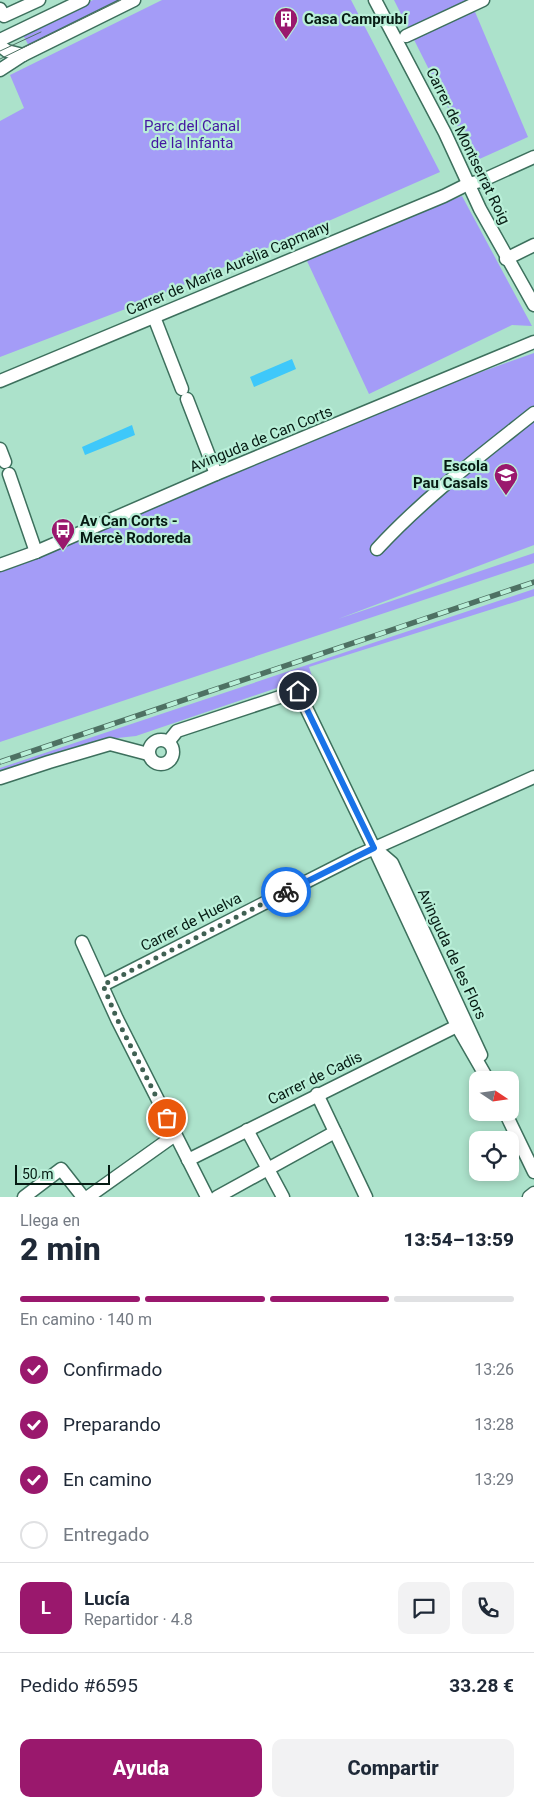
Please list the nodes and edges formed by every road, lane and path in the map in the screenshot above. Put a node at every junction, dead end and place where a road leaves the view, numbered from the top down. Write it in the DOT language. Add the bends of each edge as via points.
graph roads {
  1 [pos="39,0"];
  2 [pos="83,0"];
  3 [pos="134,0"];
  4 [pos="375,0"];
  5 [pos="483,0"];
  6 [pos="0,9"];
  7 [pos="406,36"];
  8 [pos="0,40"];
  9 [pos="0,46"];
  10 [pos="23,55"];
  11 [pos="0,70"];
  12 [pos="534,157"];
  13 [pos="468,184"];
  14 [pos="534,245"];
  15 [pos="506,259"];
  16 [pos="534,305"];
  17 [pos="154,317"];
  18 [pos="534,342"];
  19 [pos="0,381"];
  20 [pos="534,413"];
  21 [pos="0,449"];
  22 [pos="216,474"];
  23 [pos="377,549"];
  24 [pos="36,552"];
  25 [pos="0,565"];
  26 [pos="169,741"];
  27 [pos="148,754"];
  28 [pos="534,777"];
  29 [pos="0,778"];
  30 [pos="374,848"];
  31 [pos="82,942"];
  32 [pos="103,985"];
  33 [pos="457,1026"];
  34 [pos="484,1071"];
  35 [pos="486,1071"];
  36 [pos="317,1094"];
  37 [pos="509,1121"];
  38 [pos="247,1130"];
  39 [pos="335,1132"];
  40 [pos="175,1135"];
  41 [pos="188,1160"];
  42 [pos="268,1169"];
  43 [pos="534,1172"];
  44 [pos="534,1193"];
  45 [pos="24,1197"];
  46 [pos="83,1197"];
  47 [pos="88,1197"];
  48 [pos="207,1197"];
  49 [pos="217,1197"];
  50 [pos="283,1197"];
  51 [pos="366,1197"];
  52 [pos="529,1197"];
  1 -- 6 [label="street" via="4,16"];
  2 -- 8 [label="street"];
  3 -- 10 [label="street"];
  4 -- 13 [label="street, Carrer de Montserrat Roig"];
  5 -- 7 [label="street"];
  9 -- 10 [label="street"];
  10 -- 11 [label="street"];
  12 -- 13 [label="street, Carrer de Maria Aurèlia Capmany"];
  13 -- 15 [label="street, Carrer de Montserrat Roig"];
  13 -- 17 [label="street, Carrer de Maria Aurèlia Capmany"];
  14 -- 15 [label="street"];
  15 -- 16 [label="street, Carrer de Montserrat Roig"];
  17 -- 19 [label="street, Carrer de Maria Aurèlia Capmany"];
  17 -- 22 [label="street"];
  18 -- 22 [label="street, Avinguda de Can Corts"];
  20 -- 23 [label="street" via="444,486"];
  21 -- 24 [label="street"];
  22 -- 24 [label="street, Avinguda de Can Corts"];
  24 -- 25 [label="street, Avinguda de Can Corts"];
  26 -- 27 [label="street" via="159,738 151,744"];
  26 -- 27 [label="street" via="174,752 170,761 155,763"];
  26 -- 30 [label="street, Avinguda de les Flors" via="178,731 298,691"];
  27 -- 29 [label="street" via="110,744"];
  28 -- 30 [label="street, Carrer de Huelva"];
  30 -- 32 [label="street, Carrer de Huelva"];
  30 -- 33 [label="street, Avinguda de les Flors"];
  30 -- 35 [label="street, Avinguda de les Flors" via="392,863 473,1036"];
  31 -- 32 [label="street"];
  32 -- 40 [label="street"];
  33 -- 34 [label="street, Avinguda de les Flors"];
  33 -- 36 [label="street, Carrer de Cadis"];
  36 -- 38 [label="street, Carrer de Cadis"];
  36 -- 39 [label="street"];
  37 -- 43 [label="street"];
  38 -- 41 [label="street, Carrer de Cadis"];
  38 -- 42 [label="street"];
  39 -- 42 [label="street"];
  39 -- 51 [label="street"];
  40 -- 41 [label="street"];
  40 -- 47 [label="street"];
  41 -- 48 [label="street"];
  42 -- 49 [label="street"];
  42 -- 50 [label="street"];
  44 -- 52 [label="street"];
  45 -- 46 [label="street" via="61,1169"];
}
